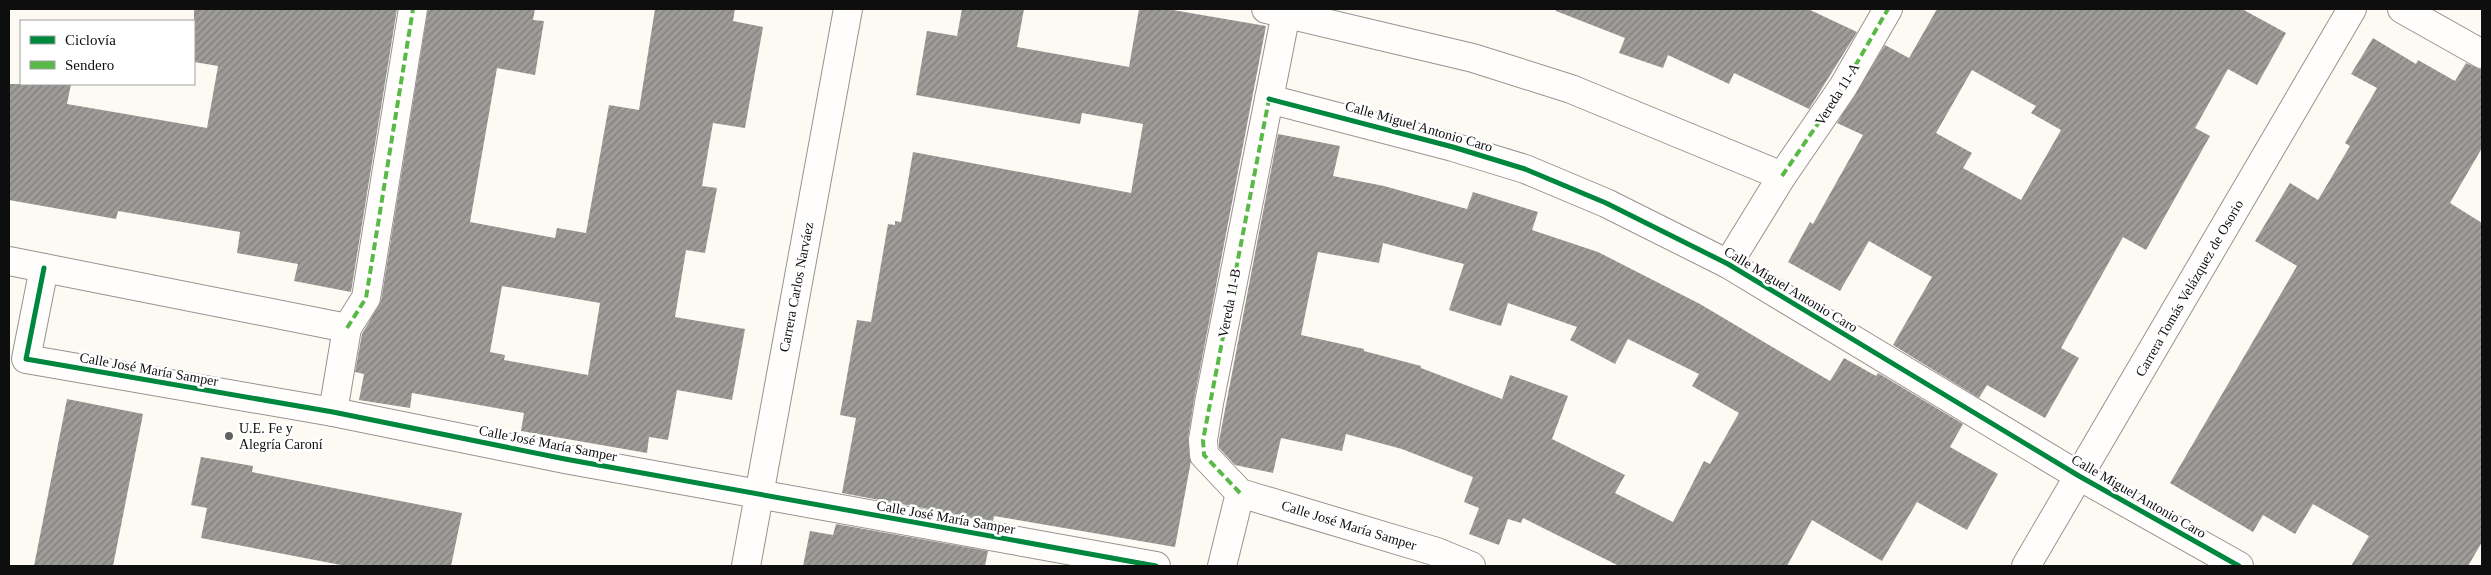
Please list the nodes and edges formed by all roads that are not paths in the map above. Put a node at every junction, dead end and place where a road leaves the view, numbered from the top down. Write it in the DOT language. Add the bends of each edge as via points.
graph roads {
  1 [pos="414,9"];
  2 [pos="848,9"];
  3 [pos="1888,9"];
  4 [pos="2402,9"];
  5 [pos="2349,10"];
  6 [pos="1276,11"];
  7 [pos="2482,54"];
  8 [pos="1269,99"];
  9 [pos="1782,176"];
  10 [pos="9,262"];
  11 [pos="1728,264"];
  12 [pos="44,268"];
  13 [pos="348,328"];
  14 [pos="333,412"];
  15 [pos="2079,476"];
  16 [pos="1240,493"];
  17 [pos="759,494"];
  18 [pos="746,566"];
  19 [pos="1156,566"];
  20 [pos="1222,566"];
  21 [pos="1470,566"];
  22 [pos="2026,566"];
  23 [pos="2239,566"];
  1 -- 13 [label="street" via="366,298"];
  2 -- 17 [label="street, Carrera Carlos Narváez"];
  3 -- 9 [label="street, Vereda 11-A" via="1842,87"];
  4 -- 7 [label="street"];
  5 -- 15 [label="street, Carrera Tomás Velázquez de Osorio"];
  6 -- 8 [label="street"];
  6 -- 9 [label="street" via="1473,58 1571,89"];
  8 -- 11 [label="street, Calle Miguel Antonio Caro" via="1396,131 1525,169 1606,203"];
  8 -- 16 [label="street, Vereda 11-B" via="1203,440 1204,455"];
  9 -- 11 [label="street, Calle Miguel Antonio Caro"];
  10 -- 12 [label="street"];
  11 -- 15 [label="street, Calle Miguel Antonio Caro"];
  12 -- 13 [label="street"];
  12 -- 14 [label="street, Calle José María Samper" via="26,359"];
  13 -- 14 [label="street"];
  14 -- 17 [label="street, Calle José María Samper"];
  15 -- 22 [label="street, Carrera Tomás Velázquez de Osorio"];
  15 -- 23 [label="street, Calle Miguel Antonio Caro"];
  16 -- 20 [label="street"];
  16 -- 21 [label="street, Calle José María Samper" via="1437,552"];
  17 -- 18 [label="street, Carrera Carlos Narváez"];
  17 -- 19 [label="street, Calle José María Samper"];
}
